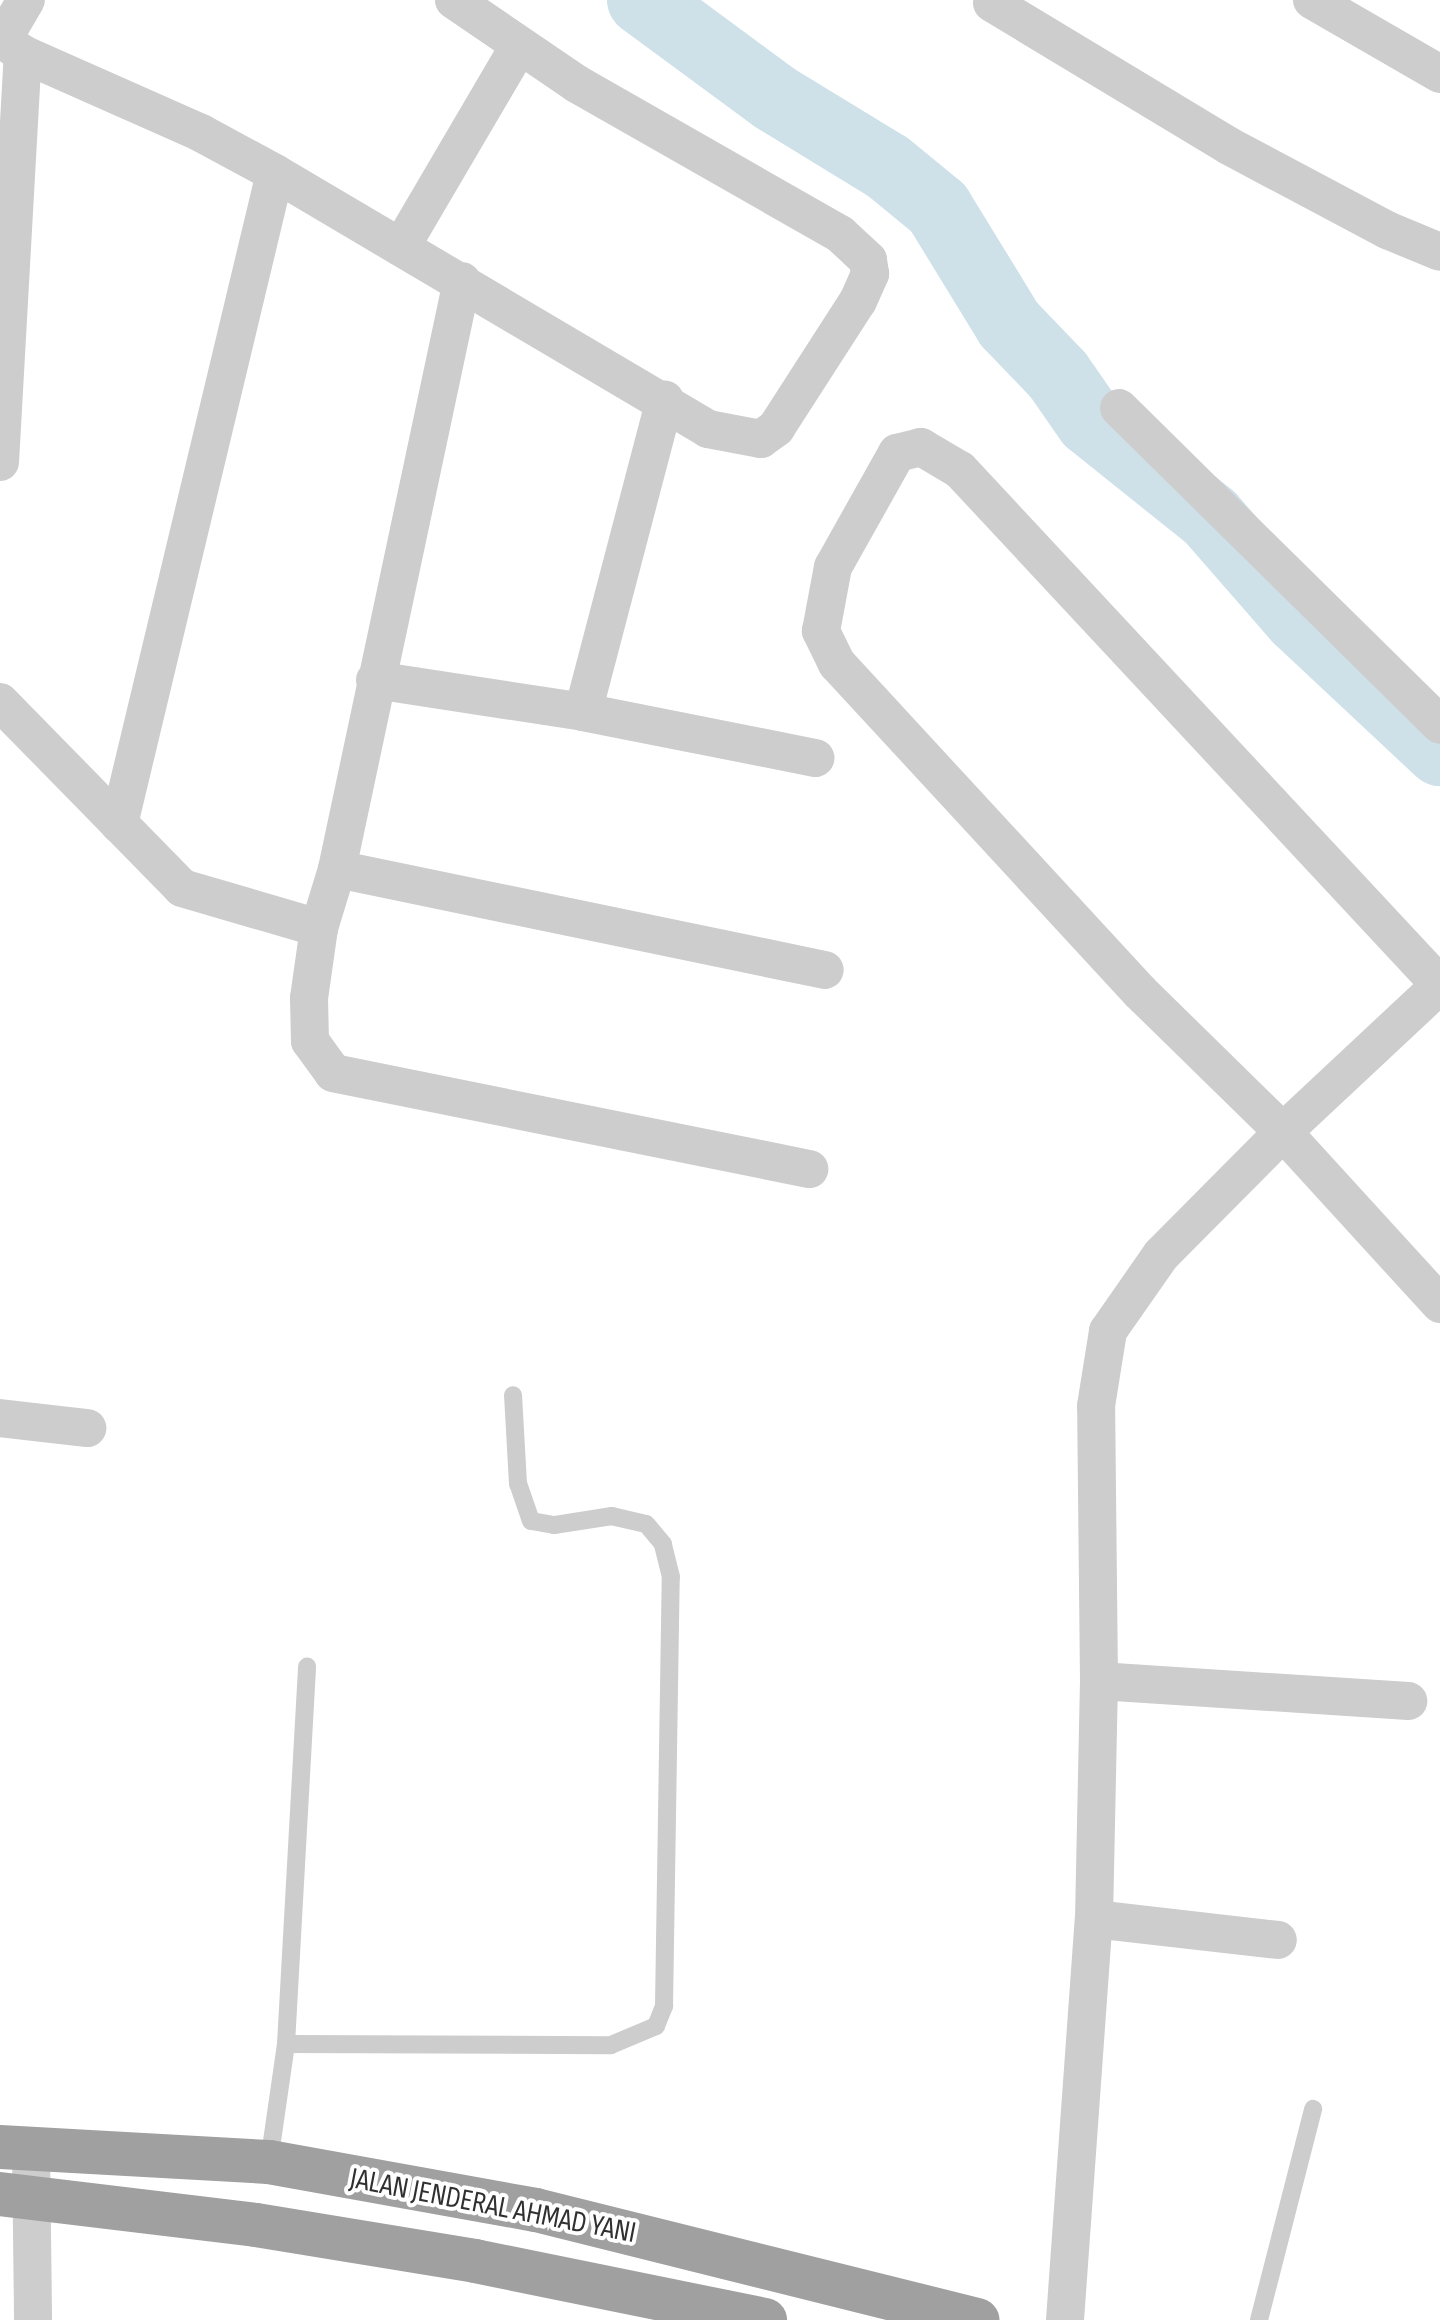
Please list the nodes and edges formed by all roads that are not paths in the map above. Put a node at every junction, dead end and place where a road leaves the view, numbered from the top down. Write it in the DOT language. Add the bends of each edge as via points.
graph roads {
  1 [pos="26,0"];
  2 [pos="454,0"];
  3 [pos="1312,0"];
  4 [pos="992,3"];
  5 [pos="9,44"];
  6 [pos="519,46"];
  7 [pos="1440,74"];
  8 [pos="275,173"];
  9 [pos="401,247"];
  10 [pos="1440,252"];
  11 [pos="462,281"];
  12 [pos="665,400"];
  13 [pos="1119,408"];
  14 [pos="0,462"];
  15 [pos="375,680"];
  16 [pos="0,702"];
  17 [pos="583,712"];
  18 [pos="1440,725"];
  19 [pos="815,758"];
  20 [pos="119,824"];
  21 [pos="337,869"];
  22 [pos="319,928"];
  23 [pos="825,970"];
  24 [pos="1440,985"];
  25 [pos="1283,1132"];
  26 [pos="809,1169"];
  27 [pos="1440,1304"];
  28 [pos="513,1395"];
  29 [pos="0,1418"];
  30 [pos="87,1428"];
  31 [pos="307,1667"];
  32 [pos="1099,1681"];
  33 [pos="1408,1701"];
  34 [pos="1094,1919"];
  35 [pos="1278,1940"];
  36 [pos="286,2044"];
  37 [pos="1313,2109"];
  38 [pos="16,2149"];
  39 [pos="269,2162"];
  40 [pos="16,2197"];
  41 [pos="33,2320"];
  42 [pos="765,2320"];
  43 [pos="978,2320"];
  44 [pos="1065,2320"];
  45 [pos="1259,2320"];
  1 -- 5 [label="street"];
  2 -- 6 [label="street"];
  3 -- 7 [label="street"];
  4 -- 10 [label="street" via="1229,146 1387,230"];
  5 -- 8 [label="street"];
  5 -- 14 [label="street"];
  6 -- 9 [label="street"];
  6 -- 12 [label="street" via="840,234 868,260 870,274 858,301 776,428 761,439 716,433"];
  8 -- 9 [label="street"];
  8 -- 20 [label="street"];
  9 -- 11 [label="street"];
  11 -- 12 [label="street"];
  11 -- 15 [label="street"];
  12 -- 17 [label="street"];
  13 -- 18 [label="street"];
  15 -- 17 [label="street"];
  15 -- 21 [label="street"];
  16 -- 20 [label="street"];
  17 -- 19 [label="street"];
  20 -- 22 [label="street" via="182,888"];
  21 -- 22 [label="street"];
  21 -- 23 [label="street"];
  22 -- 26 [label="street" via="309,998 310,1041 333,1073"];
  24 -- 25 [label="street"];
  24 -- 25 [label="street" via="960,470 921,447 897,453 833,567 821,631 837,664 1140,992"];
  25 -- 27 [label="street"];
  25 -- 32 [label="street" via="1161,1255 1108,1331 1096,1406"];
  28 -- 36 [label="lane" via="518,1484 531,1521 554,1525 612,1516 646,1524 666,1555 671,1577 664,2006 656,2026 611,2045"];
  29 -- 30 [label="street"];
  31 -- 36 [label="lane"];
  32 -- 33 [label="street"];
  32 -- 34 [label="street"];
  34 -- 35 [label="street"];
  34 -- 44 [label="street"];
  36 -- 39 [label="lane"];
  37 -- 45 [label="lane"];
  38 -- 39 [label="highway, JALAN JENDERAL AHMAD YANI"];
  38 -- 40 [label="street"];
  39 -- 43 [label="highway, JALAN JENDERAL AHMAD YANI" via="536,2210"];
  40 -- 41 [label="street"];
  40 -- 42 [label="highway, JALAN JENDERAL AHMAD YANI" via="256,2225 491,2264"];
}
